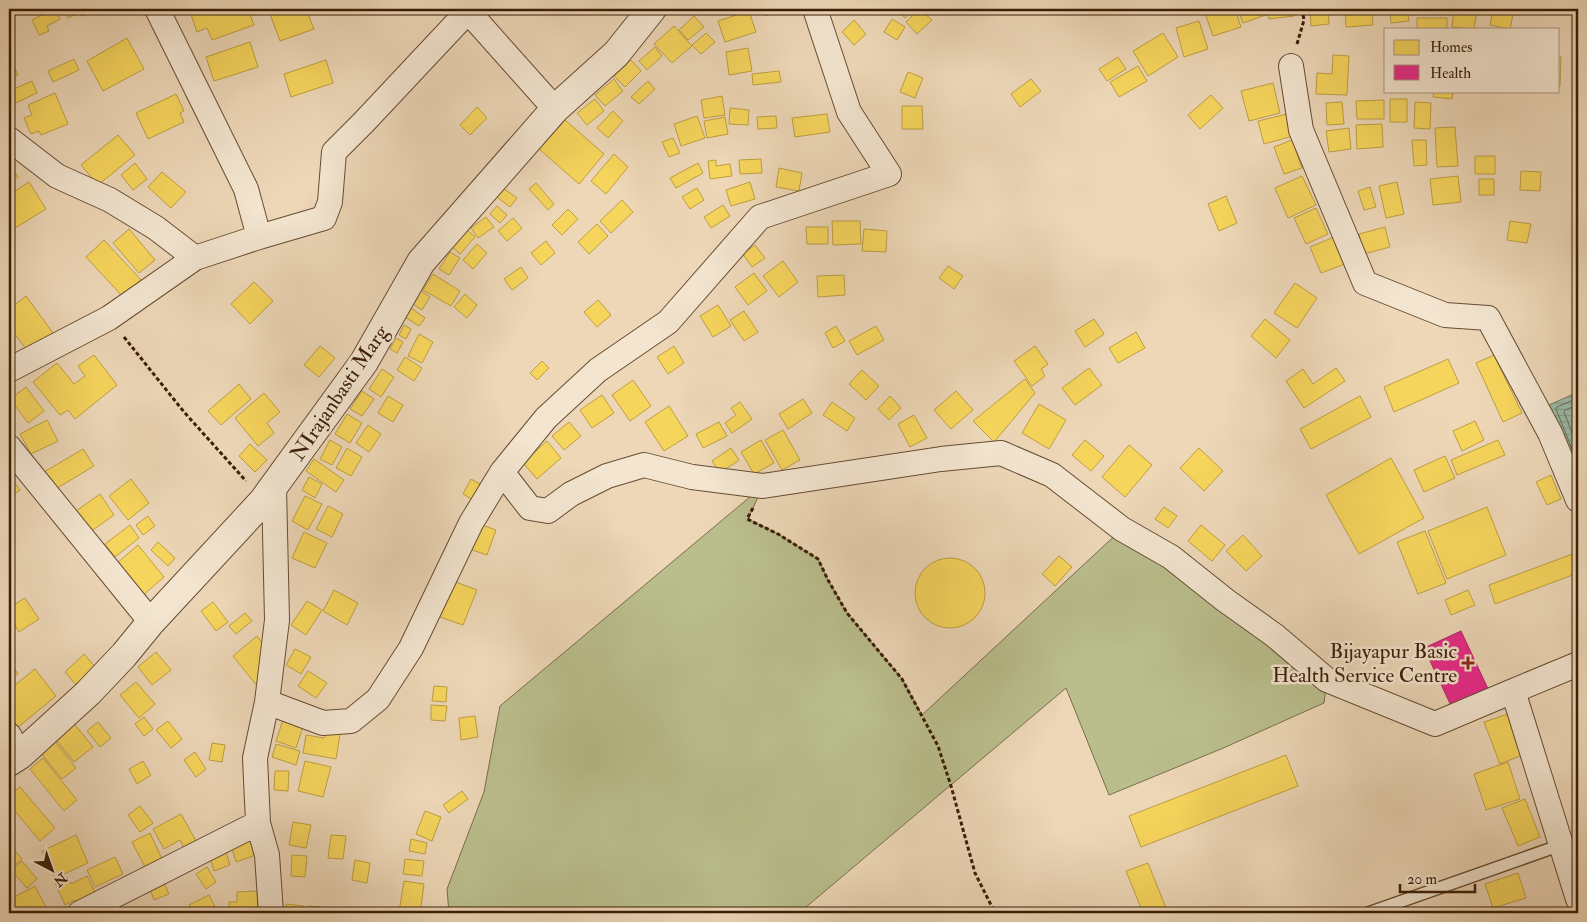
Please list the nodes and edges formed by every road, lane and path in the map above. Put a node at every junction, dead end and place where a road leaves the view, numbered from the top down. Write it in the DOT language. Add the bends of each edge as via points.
graph roads {
  1 [pos="157,9"];
  2 [pos="468,9"];
  3 [pos="652,9"];
  4 [pos="816,9"];
  5 [pos="1302,9"];
  6 [pos="1291,66"];
  7 [pos="555,110"];
  8 [pos="9,139"];
  9 [pos="259,237"];
  10 [pos="194,258"];
  11 [pos="109,318"];
  12 [pos="13,360"];
  13 [pos="9,447"];
  14 [pos="502,472"];
  15 [pos="763,486"];
  16 [pos="268,494"];
  17 [pos="1578,500"];
  18 [pos="151,622"];
  19 [pos="1578,664"];
  20 [pos="1513,691"];
  21 [pos="267,702"];
  22 [pos="13,751"];
  23 [pos="258,823"];
  24 [pos="1560,845"];
  25 [pos="1578,899"];
  26 [pos="80,913"];
  27 [pos="271,913"];
  28 [pos="995,913"];
  29 [pos="1368,913"];
  1 -- 9 [label="street" via="246,188"];
  2 -- 7 [label="street"];
  2 -- 9 [label="street" via="334,152 330,202 324,218"];
  3 -- 7 [label="street, NIrajanbasti Marg" via="616,54"];
  4 -- 14 [label="street" via="849,112 889,174 760,216 668,322 598,370 546,418"];
  5 -- 6 [label="path" via="1304,20"];
  6 -- 17 [label="street" via="1301,130 1365,284 1445,315 1488,318 1550,433"];
  7 -- 16 [label="street, NIrajanbasti Marg" via="421,262 364,362"];
  8 -- 10 [label="street" via="57,176 110,200 156,228"];
  9 -- 10 [label="street"];
  10 -- 11 [label="street"];
  11 -- 12 [label="street"];
  11 -- 16 [label="path" via="184,412"];
  13 -- 18 [label="street"];
  14 -- 15 [label="street" via="530,508 548,511 571,494 607,476 644,465 692,477"];
  14 -- 21 [label="street" via="471,523 411,648 378,699 351,721 323,723"];
  15 -- 20 [label="street" via="1001,453 1052,475 1122,529 1171,557 1274,635 1327,680 1435,724"];
  15 -- 28 [label="path" via="747,519 818,559 847,613 902,679 938,746 975,873"];
  16 -- 18 [label="street, NIrajanbasti Marg"];
  16 -- 21 [label="street" via="277,620"];
  18 -- 22 [label="street, NIrajanbasti Marg" via="106,674"];
  19 -- 20 [label="street"];
  20 -- 24 [label="street"];
  21 -- 23 [label="street" via="255,758"];
  23 -- 26 [label="street"];
  23 -- 27 [label="street" via="267,855"];
  24 -- 25 [label="street"];
  24 -- 29 [label="lane"];
}
